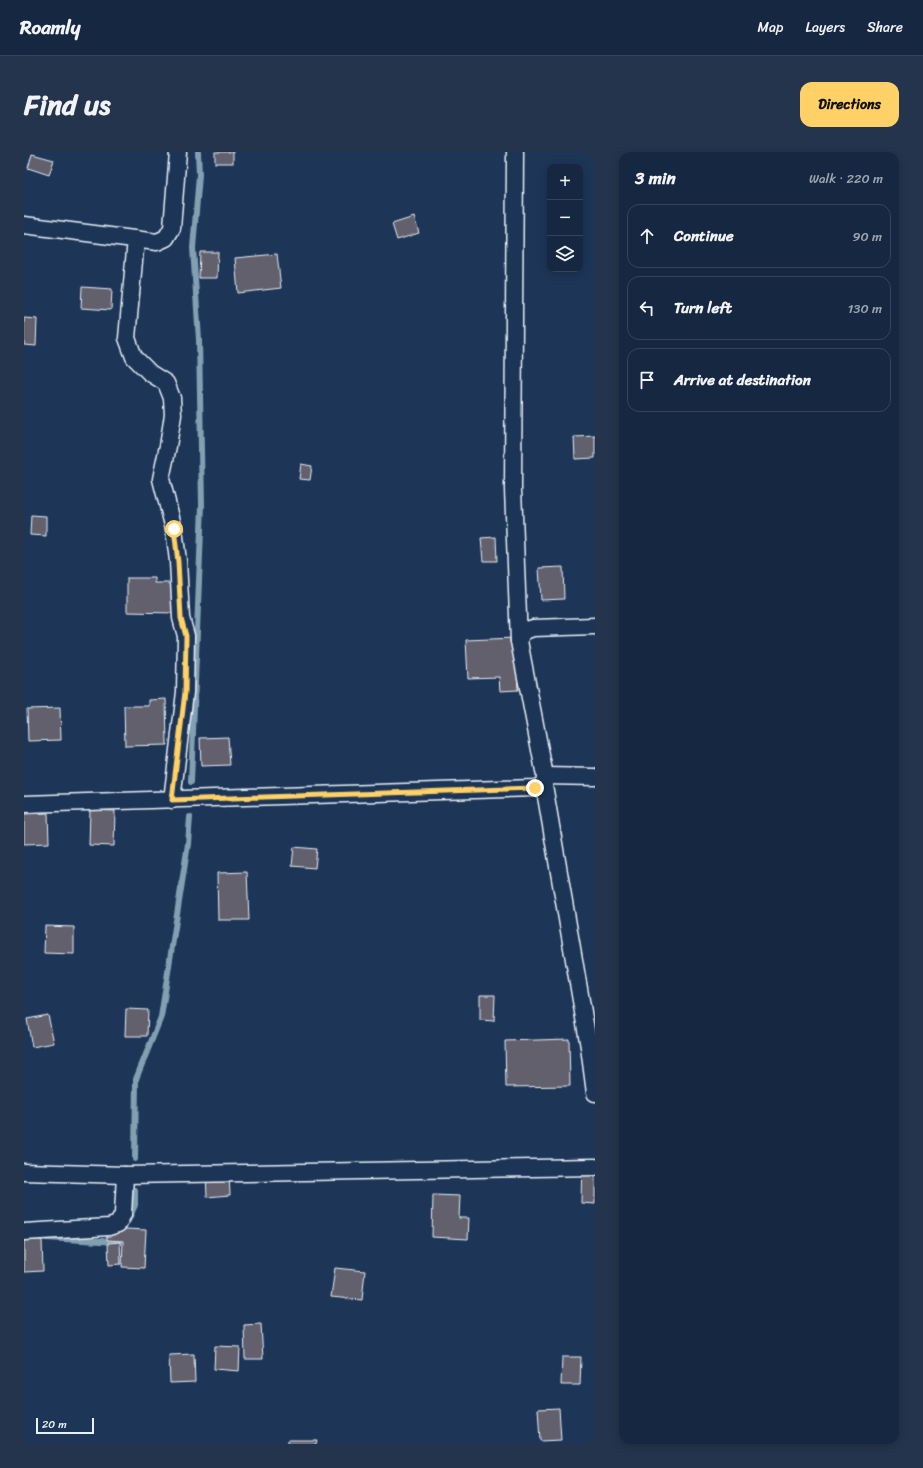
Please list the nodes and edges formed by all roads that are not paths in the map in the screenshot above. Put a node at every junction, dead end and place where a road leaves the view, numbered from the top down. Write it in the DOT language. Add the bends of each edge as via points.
graph roads {
  1 [pos="178,152"];
  2 [pos="515,152"];
  3 [pos="24,225"];
  4 [pos="136,239"];
  5 [pos="595,626"];
  6 [pos="518,641"];
  7 [pos="595,777"];
  8 [pos="544,780"];
  9 [pos="172,800"];
  10 [pos="24,804"];
  11 [pos="595,1093"];
  12 [pos="595,1167"];
  13 [pos="24,1172"];
  14 [pos="125,1175"];
  15 [pos="24,1232"];
  1 -- 4 [label="street" via="172,228 166,238 157,242"];
  2 -- 6 [label="street" via="513,489"];
  3 -- 4 [label="street"];
  4 -- 9 [label="street" via="127,338 134,357 150,373 166,383 172,398 173,415 161,479 174,529 181,618 186,636 185,692"];
  5 -- 6 [label="street" via="533,628 522,632"];
  6 -- 8 [label="street"];
  7 -- 8 [label="street"];
  8 -- 9 [label="street" via="535,788"];
  8 -- 11 [label="street"];
  9 -- 10 [label="street"];
  12 -- 14 [label="street"];
  13 -- 14 [label="street"];
  14 -- 15 [label="street" via="123,1214 118,1224 109,1227"];
}
